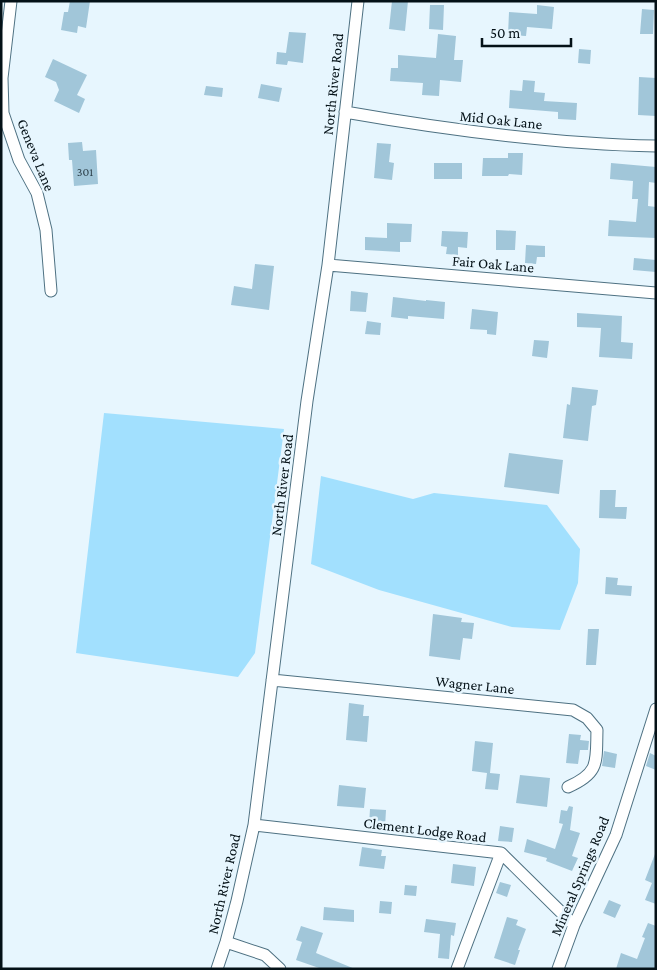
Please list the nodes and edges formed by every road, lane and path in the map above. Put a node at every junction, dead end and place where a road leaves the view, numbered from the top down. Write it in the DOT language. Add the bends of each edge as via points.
graph roads {
  1 [pos="12,1"];
  2 [pos="358,1"];
  3 [pos="4,32"];
  4 [pos="345,112"];
  5 [pos="656,146"];
  6 [pos="328,265"];
  7 [pos="51,291"];
  8 [pos="656,293"];
  9 [pos="272,680"];
  10 [pos="656,709"];
  11 [pos="568,787"];
  12 [pos="254,825"];
  13 [pos="501,853"];
  14 [pos="574,925"];
  15 [pos="226,942"];
  16 [pos="217,969"];
  17 [pos="280,969"];
  18 [pos="457,969"];
  19 [pos="558,969"];
  1 -- 3 [label="street, Geneva Lane"];
  2 -- 4 [label="street, North River Road"];
  3 -- 7 [label="street, Geneva Lane" via="3,113 19,160 37,192 46,230"];
  4 -- 5 [label="street, Mid Oak Lane" via="428,127 599,145"];
  4 -- 6 [label="street, North River Road"];
  6 -- 8 [label="street, Fair Oak Lane"];
  6 -- 9 [label="street, North River Road"];
  9 -- 11 [label="street, Wagner Lane" via="573,710 587,718 597,730 596,756 593,771"];
  9 -- 12 [label="street, North River Road"];
  10 -- 14 [label="street, Mineral Springs Road" via="616,835"];
  12 -- 13 [label="street, Clement Lodge Road"];
  12 -- 15 [label="street, North River Road"];
  13 -- 14 [label="street"];
  13 -- 18 [label="street, Clement Lodge Road"];
  14 -- 19 [label="street, Mineral Springs Road"];
  15 -- 16 [label="street, North River Road"];
  15 -- 17 [label="street" via="265,955"];
}
